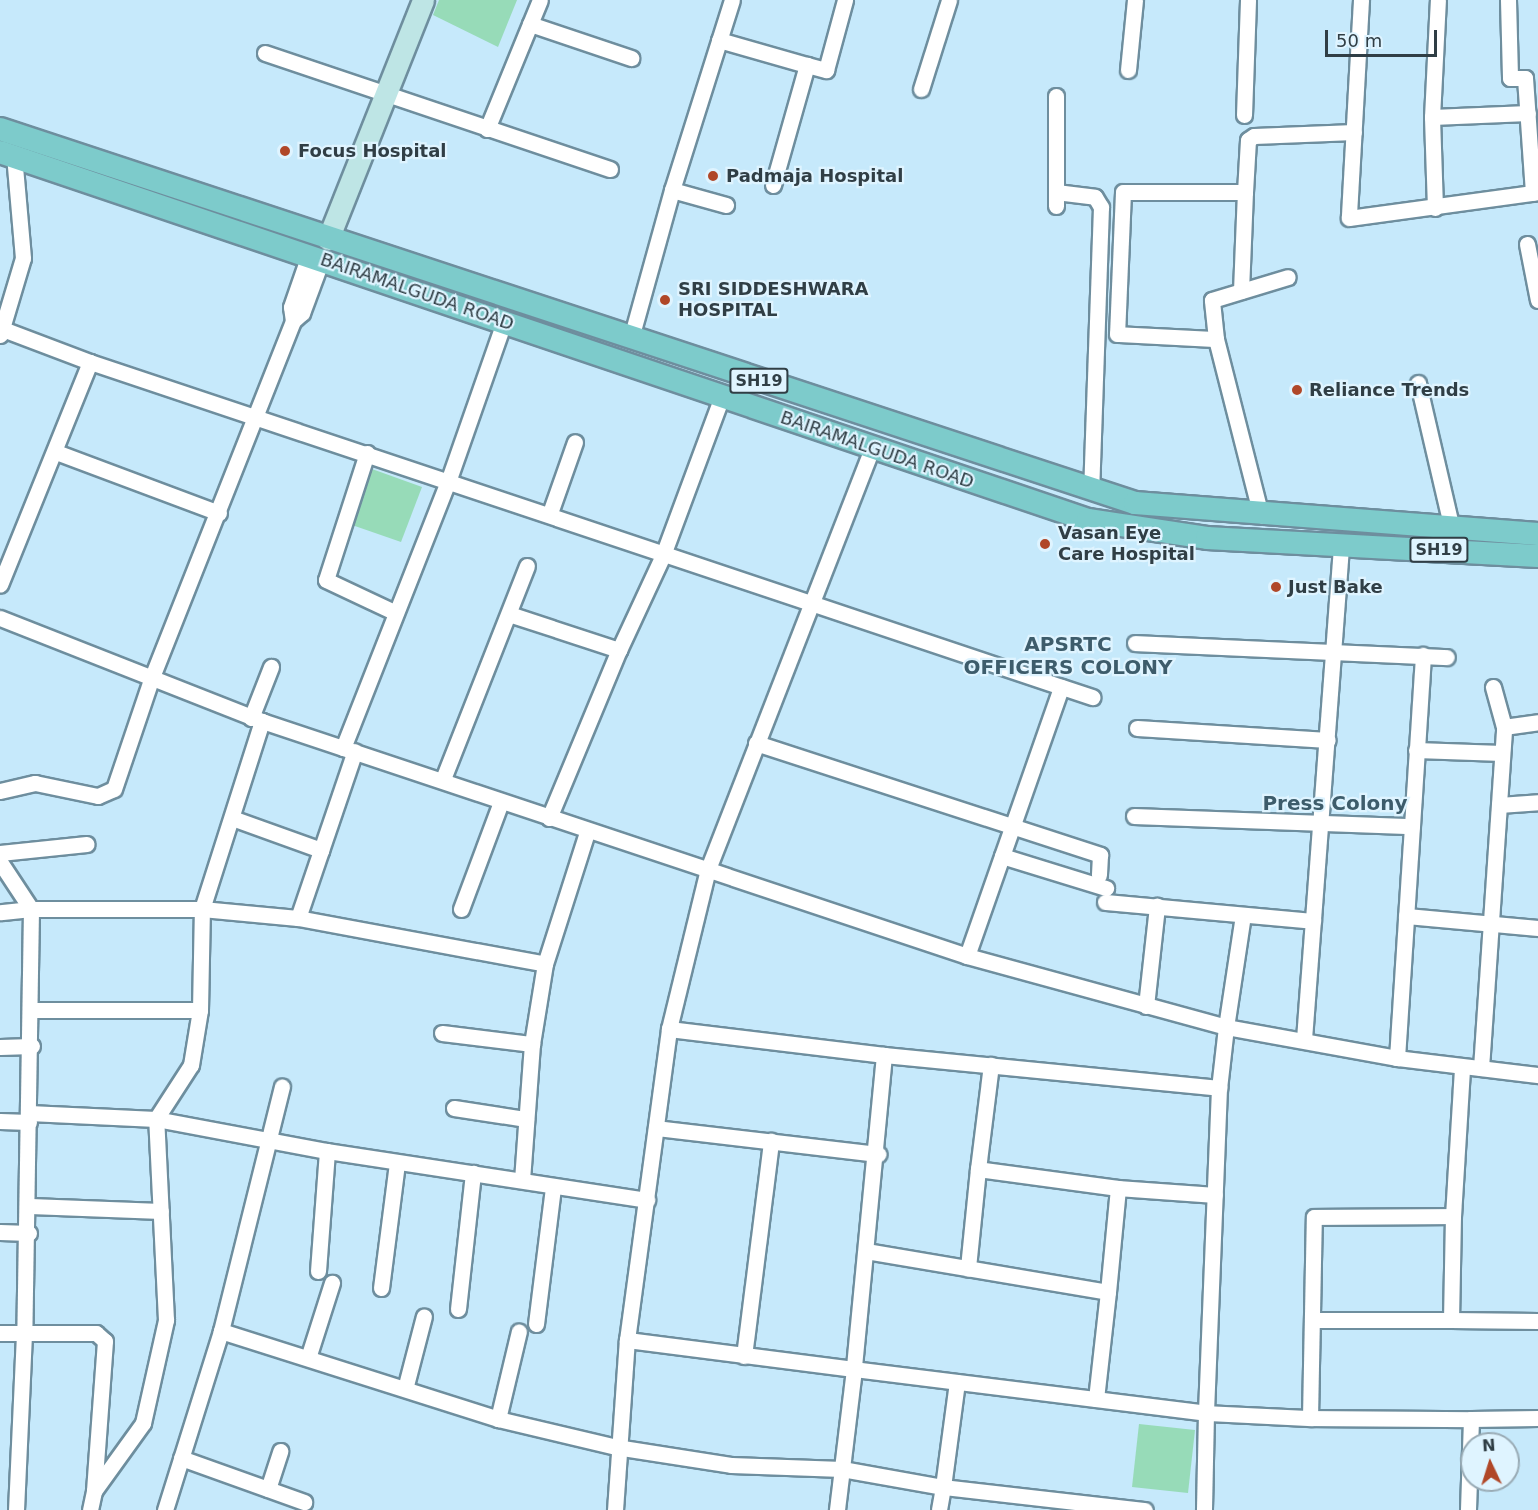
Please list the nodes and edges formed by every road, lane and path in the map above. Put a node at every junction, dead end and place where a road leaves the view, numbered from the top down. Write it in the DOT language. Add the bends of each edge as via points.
graph roads {
  1 [pos="423,0"];
  2 [pos="540,0"];
  3 [pos="732,0"];
  4 [pos="845,0"];
  5 [pos="949,0"];
  6 [pos="1135,0"];
  7 [pos="1248,0"];
  8 [pos="1362,0"];
  9 [pos="1438,0"];
  10 [pos="1508,0"];
  11 [pos="530,24"];
  12 [pos="719,40"];
  13 [pos="265,53"];
  14 [pos="631,58"];
  15 [pos="807,65"];
  16 [pos="1128,70"];
  17 [pos="921,89"];
  18 [pos="388,94"];
  19 [pos="1056,96"];
  20 [pos="1528,113"];
  21 [pos="1244,115"];
  22 [pos="1432,117"];
  23 [pos="0,129"];
  24 [pos="487,129"];
  25 [pos="1354,132"];
  26 [pos="7,154"];
  27 [pos="610,169"];
  28 [pos="773,185"];
  29 [pos="672,190"];
  30 [pos="1245,192"];
  31 [pos="1535,192"];
  32 [pos="726,206"];
  33 [pos="1435,208"];
  34 [pos="1527,244"];
  35 [pos="319,251"];
  36 [pos="1288,278"];
  37 [pos="1242,291"];
  38 [pos="1538,300"];
  39 [pos="504,322"];
  40 [pos="1,331"];
  41 [pos="631,338"];
  42 [pos="1216,339"];
  43 [pos="90,362"];
  44 [pos="1418,383"];
  45 [pos="722,396"];
  46 [pos="256,416"];
  47 [pos="575,442"];
  48 [pos="872,448"];
  49 [pos="56,452"];
  50 [pos="367,453"];
  51 [pos="449,479"];
  52 [pos="1092,491"];
  53 [pos="1127,501"];
  54 [pos="219,513"];
  55 [pos="550,513"];
  56 [pos="1261,515"];
  57 [pos="1122,527"];
  58 [pos="1452,529"];
  59 [pos="1538,534"];
  60 [pos="1341,547"];
  61 [pos="663,555"];
  62 [pos="1538,556"];
  63 [pos="527,566"];
  64 [pos="0,585"];
  65 [pos="813,603"];
  66 [pos="396,613"];
  67 [pos="509,614"];
  68 [pos="0,618"];
  69 [pos="1135,642"];
  70 [pos="1335,649"];
  71 [pos="619,650"];
  72 [pos="1423,656"];
  73 [pos="1448,657"];
  74 [pos="271,667"];
  75 [pos="152,677"];
  76 [pos="1061,687"];
  77 [pos="1493,687"];
  78 [pos="1092,697"];
  79 [pos="256,720"];
  80 [pos="1538,722"];
  81 [pos="1504,727"];
  82 [pos="1137,728"];
  83 [pos="1328,740"];
  84 [pos="756,743"];
  85 [pos="349,750"];
  86 [pos="1416,750"];
  87 [pos="1502,753"];
  88 [pos="443,779"];
  89 [pos="0,791"];
  90 [pos="501,802"];
  91 [pos="1538,802"];
  92 [pos="1499,805"];
  93 [pos="1134,816"];
  94 [pos="232,818"];
  95 [pos="549,818"];
  96 [pos="1321,824"];
  97 [pos="1412,826"];
  98 [pos="1012,827"];
  99 [pos="587,832"];
  100 [pos="87,844"];
  101 [pos="321,850"];
  102 [pos="0,853"];
  103 [pos="1002,856"];
  104 [pos="0,862"];
  105 [pos="708,869"];
  106 [pos="1103,888"];
  107 [pos="1157,906"];
  108 [pos="31,909"];
  109 [pos="202,909"];
  110 [pos="461,909"];
  111 [pos="0,912"];
  112 [pos="1243,915"];
  113 [pos="1406,916"];
  114 [pos="298,918"];
  115 [pos="1313,921"];
  116 [pos="1492,923"];
  117 [pos="1538,928"];
  118 [pos="967,956"];
  119 [pos="545,964"];
  120 [pos="1146,1006"];
  121 [pos="32,1010"];
  122 [pos="200,1010"];
  123 [pos="1227,1027"];
  124 [pos="669,1029"];
  125 [pos="442,1033"];
  126 [pos="1304,1039"];
  127 [pos="532,1044"];
  128 [pos="32,1046"];
  129 [pos="0,1047"];
  130 [pos="884,1055"];
  131 [pos="1397,1058"];
  132 [pos="991,1065"];
  133 [pos="1462,1067"];
  134 [pos="1480,1068"];
  135 [pos="1538,1075"];
  136 [pos="282,1086"];
  137 [pos="1219,1088"];
  138 [pos="454,1108"];
  139 [pos="29,1118"];
  140 [pos="156,1119"];
  141 [pos="526,1119"];
  142 [pos="0,1120"];
  143 [pos="656,1128"];
  144 [pos="269,1138"];
  145 [pos="771,1141"];
  146 [pos="327,1151"];
  147 [pos="878,1154"];
  148 [pos="397,1162"];
  149 [pos="978,1169"];
  150 [pos="473,1173"];
  151 [pos="522,1180"];
  152 [pos="553,1187"];
  153 [pos="1118,1188"];
  154 [pos="1215,1195"];
  155 [pos="647,1200"];
  156 [pos="30,1206"];
  157 [pos="161,1211"];
  158 [pos="1453,1215"];
  159 [pos="0,1232"];
  160 [pos="28,1233"];
  161 [pos="866,1251"];
  162 [pos="968,1268"];
  163 [pos="318,1271"];
  164 [pos="332,1283"];
  165 [pos="381,1288"];
  166 [pos="1108,1292"];
  167 [pos="458,1309"];
  168 [pos="424,1316"];
  169 [pos="1316,1320"];
  170 [pos="1451,1320"];
  171 [pos="1538,1321"];
  172 [pos="536,1324"];
  173 [pos="222,1331"];
  174 [pos="519,1331"];
  175 [pos="0,1333"];
  176 [pos="24,1334"];
  177 [pos="627,1340"];
  178 [pos="744,1356"];
  179 [pos="308,1359"];
  180 [pos="854,1370"];
  181 [pos="957,1382"];
  182 [pos="405,1389"];
  183 [pos="1096,1399"];
  184 [pos="1206,1413"];
  185 [pos="1310,1418"];
  186 [pos="498,1419"];
  187 [pos="1471,1419"];
  188 [pos="1538,1419"];
  189 [pos="616,1447"];
  190 [pos="280,1451"];
  191 [pos="181,1458"];
  192 [pos="842,1469"];
  193 [pos="943,1487"];
  194 [pos="268,1489"];
  195 [pos="94,1491"];
  196 [pos="304,1502"];
  197 [pos="1103,1508"];
  198 [pos="16,1510"];
  199 [pos="90,1510"];
  200 [pos="165,1510"];
  201 [pos="615,1510"];
  202 [pos="837,1510"];
  203 [pos="939,1510"];
  204 [pos="1145,1510"];
  205 [pos="1204,1510"];
  206 [pos="1468,1510"];
  1 -- 18 [label="street"];
  2 -- 11 [label="street"];
  3 -- 12 [label="street"];
  4 -- 15 [label="street" via="826,70"];
  5 -- 17 [label="street"];
  6 -- 16 [label="street"];
  7 -- 21 [label="street"];
  8 -- 25 [label="street"];
  9 -- 22 [label="street"];
  10 -- 20 [label="street" via="1509,78 1525,78"];
  11 -- 14 [label="street"];
  11 -- 24 [label="street"];
  12 -- 15 [label="street"];
  12 -- 29 [label="street"];
  13 -- 18 [label="street"];
  15 -- 28 [label="street"];
  18 -- 24 [label="street"];
  18 -- 35 [label="street"];
  19 -- 52 [label="street" via="1056,199 1095,197 1101,207"];
  20 -- 22 [label="street"];
  20 -- 31 [label="street"];
  22 -- 33 [label="street"];
  23 -- 35 [label="main road, BAIRAMALGUDA ROAD / SH19" via="150,175"];
  24 -- 27 [label="street"];
  25 -- 30 [label="street" via="1254,136 1248,140"];
  25 -- 33 [label="street" via="1349,218"];
  26 -- 35 [label="main road, BAIRAMALGUDA ROAD / SH19"];
  26 -- 40 [label="street" via="23,258"];
  29 -- 32 [label="street"];
  29 -- 41 [label="street"];
  30 -- 37 [label="street"];
  30 -- 42 [label="street" via="1128,191 1120,196 1117,334"];
  31 -- 33 [label="street"];
  34 -- 38 [label="street"];
  35 -- 39 [label="main road, BAIRAMALGUDA ROAD / SH19"];
  35 -- 41 [label="main road, BAIRAMALGUDA ROAD / SH19"];
  35 -- 46 [label="street" via="302,313 293,321"];
  36 -- 37 [label="street"];
  37 -- 42 [label="street" via="1212,300"];
  39 -- 45 [label="main road, BAIRAMALGUDA ROAD / SH19"];
  39 -- 51 [label="street"];
  40 -- 43 [label="street"];
  41 -- 52 [label="main road, BAIRAMALGUDA ROAD / SH19"];
  42 -- 56 [label="street"];
  43 -- 46 [label="street"];
  43 -- 49 [label="street"];
  44 -- 58 [label="street"];
  45 -- 48 [label="main road, BAIRAMALGUDA ROAD / SH19"];
  45 -- 61 [label="street"];
  46 -- 50 [label="street"];
  46 -- 54 [label="street"];
  47 -- 55 [label="street"];
  48 -- 57 [label="main road, BAIRAMALGUDA ROAD / SH19" via="1028,502"];
  48 -- 65 [label="street"];
  49 -- 54 [label="street"];
  49 -- 64 [label="street"];
  50 -- 51 [label="street"];
  50 -- 66 [label="street" via="326,580 332,587"];
  51 -- 55 [label="street"];
  51 -- 66 [label="street"];
  52 -- 53 [label="main road, BAIRAMALGUDA ROAD / SH19"];
  53 -- 56 [label="main road, BAIRAMALGUDA ROAD / SH19"];
  53 -- 57 [label="main road"];
  54 -- 75 [label="street"];
  55 -- 61 [label="street"];
  56 -- 58 [label="main road, BAIRAMALGUDA ROAD / SH19"];
  57 -- 60 [label="main road, BAIRAMALGUDA ROAD / SH19"];
  58 -- 59 [label="main road, BAIRAMALGUDA ROAD / SH19"];
  60 -- 62 [label="main road, BAIRAMALGUDA ROAD / SH19"];
  60 -- 70 [label="street"];
  61 -- 65 [label="street"];
  61 -- 71 [label="street"];
  63 -- 67 [label="street"];
  65 -- 76 [label="street"];
  65 -- 84 [label="street"];
  66 -- 85 [label="street"];
  67 -- 71 [label="street"];
  67 -- 88 [label="street"];
  68 -- 75 [label="street"];
  69 -- 70 [label="street"];
  70 -- 72 [label="street"];
  70 -- 83 [label="street"];
  71 -- 95 [label="street"];
  72 -- 73 [label="street"];
  72 -- 86 [label="street"];
  74 -- 79 [label="street"];
  75 -- 79 [label="street"];
  75 -- 89 [label="street" via="114,789 98,796 35,783"];
  76 -- 78 [label="street"];
  76 -- 98 [label="street"];
  77 -- 81 [label="street"];
  79 -- 85 [label="street"];
  79 -- 94 [label="street"];
  80 -- 81 [label="street"];
  81 -- 87 [label="street"];
  82 -- 83 [label="street"];
  83 -- 96 [label="street"];
  84 -- 98 [label="street"];
  84 -- 105 [label="street"];
  85 -- 88 [label="street"];
  85 -- 101 [label="street"];
  86 -- 87 [label="street"];
  86 -- 97 [label="street"];
  87 -- 92 [label="street"];
  88 -- 90 [label="street"];
  90 -- 95 [label="street"];
  90 -- 110 [label="street"];
  91 -- 92 [label="street"];
  92 -- 116 [label="street"];
  93 -- 96 [label="street"];
  94 -- 101 [label="street"];
  94 -- 109 [label="street"];
  95 -- 99 [label="street"];
  96 -- 97 [label="street"];
  96 -- 115 [label="street"];
  97 -- 113 [label="street"];
  98 -- 103 [label="street"];
  98 -- 106 [label="street" via="1100,855"];
  99 -- 105 [label="street"];
  99 -- 119 [label="street"];
  100 -- 102 [label="street"];
  101 -- 114 [label="street"];
  103 -- 106 [label="street"];
  103 -- 118 [label="street"];
  104 -- 108 [label="street"];
  105 -- 118 [label="street"];
  105 -- 124 [label="street"];
  106 -- 107 [label="street"];
  107 -- 112 [label="street"];
  107 -- 120 [label="street"];
  108 -- 109 [label="street"];
  108 -- 111 [label="street"];
  108 -- 121 [label="street"];
  109 -- 114 [label="street"];
  109 -- 122 [label="street"];
  112 -- 115 [label="street"];
  112 -- 123 [label="street"];
  113 -- 116 [label="street"];
  113 -- 131 [label="street"];
  114 -- 119 [label="street"];
  115 -- 126 [label="street"];
  116 -- 117 [label="street"];
  116 -- 134 [label="street"];
  118 -- 120 [label="street"];
  119 -- 127 [label="street"];
  120 -- 123 [label="street"];
  121 -- 122 [label="street"];
  121 -- 128 [label="street"];
  122 -- 140 [label="street" via="190,1065"];
  123 -- 126 [label="street"];
  123 -- 137 [label="street"];
  124 -- 130 [label="street"];
  124 -- 143 [label="street"];
  125 -- 127 [label="street"];
  126 -- 131 [label="street"];
  127 -- 141 [label="street"];
  128 -- 129 [label="street"];
  128 -- 139 [label="street"];
  130 -- 132 [label="street"];
  130 -- 147 [label="street"];
  131 -- 133 [label="street"];
  132 -- 137 [label="street"];
  132 -- 149 [label="street"];
  133 -- 134 [label="street"];
  133 -- 158 [label="street"];
  134 -- 135 [label="street"];
  136 -- 144 [label="street"];
  137 -- 154 [label="street"];
  138 -- 141 [label="street"];
  139 -- 140 [label="street"];
  139 -- 142 [label="street"];
  139 -- 156 [label="street"];
  140 -- 144 [label="street"];
  140 -- 157 [label="street"];
  141 -- 151 [label="street"];
  143 -- 145 [label="street"];
  143 -- 155 [label="street"];
  144 -- 146 [label="street"];
  144 -- 173 [label="street"];
  145 -- 147 [label="street"];
  145 -- 178 [label="street"];
  146 -- 148 [label="street"];
  146 -- 163 [label="street"];
  147 -- 161 [label="street"];
  148 -- 150 [label="street"];
  148 -- 165 [label="street"];
  149 -- 153 [label="street"];
  149 -- 162 [label="street"];
  150 -- 151 [label="street"];
  150 -- 167 [label="street"];
  151 -- 152 [label="street"];
  152 -- 155 [label="street"];
  152 -- 172 [label="street"];
  153 -- 154 [label="street"];
  153 -- 166 [label="street"];
  154 -- 184 [label="street"];
  155 -- 177 [label="street"];
  156 -- 157 [label="street"];
  156 -- 160 [label="street"];
  157 -- 195 [label="street" via="166,1320 143,1424"];
  158 -- 169 [label="street" via="1314,1217"];
  158 -- 170 [label="street"];
  159 -- 160 [label="street"];
  160 -- 176 [label="street"];
  161 -- 162 [label="street"];
  161 -- 180 [label="street"];
  162 -- 166 [label="street"];
  164 -- 179 [label="street"];
  166 -- 183 [label="street"];
  168 -- 182 [label="street"];
  169 -- 170 [label="street"];
  169 -- 185 [label="street"];
  170 -- 171 [label="street"];
  173 -- 179 [label="street"];
  173 -- 191 [label="street"];
  174 -- 186 [label="street"];
  175 -- 176 [label="street"];
  176 -- 195 [label="street" via="96,1333 105,1341"];
  176 -- 198 [label="street"];
  177 -- 178 [label="street"];
  177 -- 189 [label="street"];
  178 -- 180 [label="street"];
  179 -- 182 [label="street"];
  180 -- 181 [label="street"];
  180 -- 192 [label="street"];
  181 -- 183 [label="street"];
  181 -- 193 [label="street"];
  182 -- 186 [label="street"];
  183 -- 184 [label="street"];
  184 -- 185 [label="street"];
  184 -- 205 [label="street"];
  185 -- 187 [label="street"];
  186 -- 189 [label="street"];
  187 -- 188 [label="street"];
  187 -- 206 [label="street"];
  189 -- 192 [label="street" via="731,1465"];
  189 -- 201 [label="street"];
  190 -- 194 [label="street"];
  191 -- 194 [label="street"];
  191 -- 200 [label="street"];
  192 -- 193 [label="street"];
  192 -- 202 [label="street"];
  193 -- 197 [label="street"];
  193 -- 203 [label="street"];
  194 -- 196 [label="street"];
  195 -- 199 [label="street"];
  197 -- 204 [label="street"];
}
